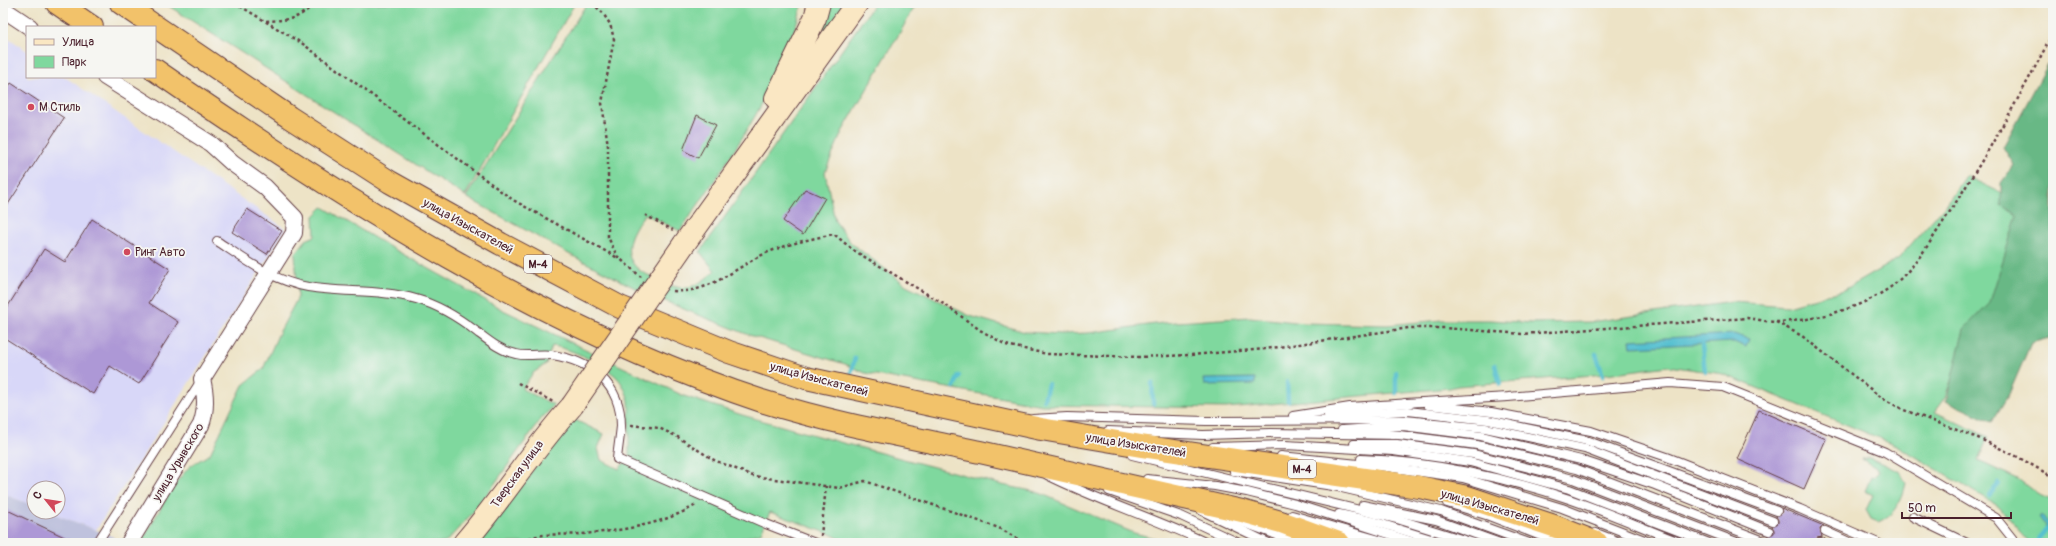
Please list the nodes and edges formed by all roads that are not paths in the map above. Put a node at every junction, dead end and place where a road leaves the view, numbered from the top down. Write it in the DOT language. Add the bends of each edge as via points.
graph roads {
  1 [pos="57,3"];
  2 [pos="121,3"];
  3 [pos="819,3"];
  4 [pos="857,3"];
  5 [pos="3,9"];
  6 [pos="28,26"];
  7 [pos="91,26"];
  8 [pos="155,26"];
  9 [pos="156,27"];
  10 [pos="156,71"];
  11 [pos="107,78"];
  12 [pos="682,239"];
  13 [pos="217,241"];
  14 [pos="267,274"];
  15 [pos="202,379"];
  16 [pos="1406,403"];
  17 [pos="1290,417"];
  18 [pos="1002,420"];
  19 [pos="1256,421"];
  20 [pos="1042,429"];
  21 [pos="1271,434"];
  22 [pos="1285,445"];
  23 [pos="1204,448"];
  24 [pos="1111,450"];
  25 [pos="1131,451"];
  26 [pos="1015,460"];
  27 [pos="1300,464"];
  28 [pos="1115,476"];
  29 [pos="1333,486"];
  30 [pos="1206,494"];
  31 [pos="1299,495"];
  32 [pos="1424,498"];
  33 [pos="1179,499"];
  34 [pos="1437,501"];
  35 [pos="1295,504"];
  36 [pos="1777,511"];
  37 [pos="1913,517"];
  38 [pos="1282,521"];
  39 [pos="1773,521"];
  40 [pos="1207,528"];
  41 [pos="1769,531"];
  42 [pos="1824,531"];
  43 [pos="1764,541"];
  44 [pos="1205,542"];
  45 [pos="97,543"];
  46 [pos="129,543"];
  47 [pos="464,543"];
  48 [pos="815,543"];
  49 [pos="1235,543"];
  50 [pos="1239,543"];
  51 [pos="1268,543"];
  52 [pos="1293,543"];
  53 [pos="1299,543"];
  54 [pos="1327,543"];
  55 [pos="1339,543"];
  56 [pos="1367,543"];
  57 [pos="1390,543"];
  58 [pos="1417,543"];
  59 [pos="1444,543"];
  60 [pos="1474,543"];
  61 [pos="1500,543"];
  62 [pos="1529,543"];
  63 [pos="1559,543"];
  64 [pos="1597,543"];
  65 [pos="1622,543"];
  66 [pos="1652,543"];
  67 [pos="1682,543"];
  68 [pos="1709,543"];
  69 [pos="1739,543"];
  70 [pos="1851,543"];
  71 [pos="1878,543"];
  72 [pos="1967,543"];
  73 [pos="2016,543"];
  1 -- 7 [label="highway"];
  2 -- 8 [label="highway, улица Изыскателей / М-4"];
  3 -- 12 [label="street" via="815,18 788,76 756,136"];
  4 -- 12 [label="street"];
  5 -- 6 [label="street"];
  9 -- 18 [label="highway, улица Изыскателей / М-4" via="390,182 620,307 722,349 806,378"];
  10 -- 26 [label="highway" via="270,148 370,211 468,267 600,337 706,380 792,410"];
  11 -- 14 [label="street" via="211,144 265,187 295,218 294,233"];
  12 -- 47 [label="street, Тверская улица, bridge" via="544,436 480,525"];
  13 -- 14 [label="lane"];
  14 -- 15 [label="street"];
  14 -- 48 [label="lane" via="308,287 385,293 416,299 447,312 494,345 516,354 569,358 593,370 609,383 616,397 621,425 618,459"];
  15 -- 45 [label="lane"];
  15 -- 46 [label="street, улица Урывского" via="206,393 205,415 201,425"];
  16 -- 17 [label="lane" via="1350,407"];
  16 -- 71 [label="lane" via="1491,412 1591,431 1667,457 1800,509"];
  16 -- 73 [label="lane" via="1670,383 1723,387 1885,452 1996,518"];
  17 -- 19 [label="lane"];
  17 -- 36 [label="lane" via="1408,411 1488,420 1588,441"];
  18 -- 19 [label="lane" via="1067,417"];
  18 -- 20 [label="highway, улица Изыскателей / М-4"];
  18 -- 21 [label="lane" via="1090,430 1203,435"];
  19 -- 39 [label="lane" via="1406,420 1485,428 1585,450"];
  20 -- 24 [label="lane"];
  20 -- 25 [label="highway, улица Изыскателей / М-4"];
  21 -- 41 [label="lane" via="1403,426 1481,436 1581,460 1655,485"];
  21 -- 43 [label="lane" via="1399,435 1477,445 1577,469"];
  22 -- 23 [label="lane"];
  22 -- 68 [label="lane" via="1392,451 1470,462 1569,489"];
  22 -- 69 [label="lane" via="1397,444 1473,454 1573,479"];
  23 -- 25 [label="lane"];
  23 -- 27 [label="lane" via="1270,455"];
  25 -- 27 [label="highway, улица Изыскателей / М-4"];
  25 -- 29 [label="lane"];
  25 -- 31 [label="lane"];
  26 -- 28 [label="lane"];
  26 -- 33 [label="highway"];
  26 -- 40 [label="lane" via="1157,507"];
  26 -- 44 [label="lane" via="1091,496"];
  27 -- 64 [label="highway, улица Изыскателей / М-4" via="1467,498"];
  27 -- 65 [label="lane" via="1460,486"];
  27 -- 66 [label="lane" via="1387,467 1463,478 1562,508"];
  27 -- 67 [label="lane" via="1392,460 1466,471 1566,498"];
  28 -- 30 [label="lane"];
  28 -- 35 [label="lane" via="1215,486"];
  29 -- 32 [label="lane"];
  29 -- 62 [label="lane" via="1440,511"];
  31 -- 60 [label="lane" via="1397,518"];
  31 -- 61 [label="lane" via="1387,509 1436,520"];
  33 -- 38 [label="highway"];
  33 -- 51 [label="lane"];
  34 -- 63 [label="lane" via="1489,516"];
  35 -- 58 [label="lane"];
  35 -- 59 [label="lane" via="1376,522"];
  37 -- 72 [label="lane"];
  38 -- 52 [label="lane"];
  38 -- 53 [label="lane"];
  38 -- 54 [label="lane"];
  38 -- 55 [label="highway"];
  38 -- 56 [label="lane"];
  38 -- 57 [label="lane"];
  40 -- 49 [label="lane"];
  40 -- 50 [label="lane"];
  42 -- 70 [label="lane"];
}
